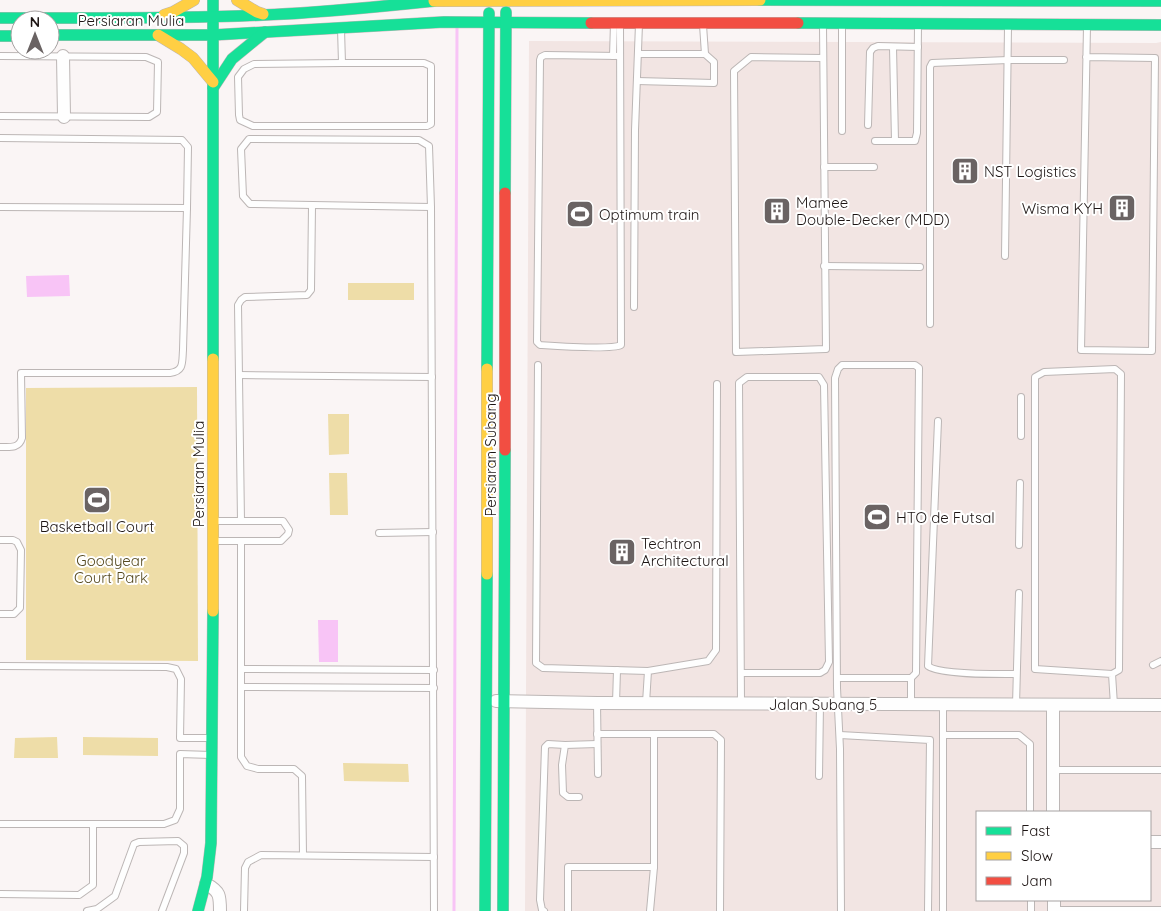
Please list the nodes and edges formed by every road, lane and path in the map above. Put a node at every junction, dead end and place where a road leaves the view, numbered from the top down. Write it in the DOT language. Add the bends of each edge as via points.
graph roads {
  1 [pos="194,0"];
  2 [pos="212,0"];
  3 [pos="237,0"];
  4 [pos="442,0"];
  5 [pos="473,0"];
  6 [pos="489,0"];
  7 [pos="506,0"];
  8 [pos="844,0"];
  9 [pos="968,0"];
  10 [pos="1100,0"];
  11 [pos="1161,1"];
  12 [pos="681,3"];
  13 [pos="341,10"];
  14 [pos="266,15"];
  15 [pos="212,17"];
  16 [pos="0,18"];
  17 [pos="152,18"];
  18 [pos="488,22"];
  19 [pos="506,23"];
  20 [pos="617,23"];
  21 [pos="639,23"];
  22 [pos="702,23"];
  23 [pos="823,24"];
  24 [pos="842,24"];
  25 [pos="918,24"];
  26 [pos="1008,24"];
  27 [pos="1087,25"];
  28 [pos="1161,25"];
  29 [pos="341,28"];
  30 [pos="265,32"];
  31 [pos="158,35"];
  32 [pos="212,35"];
  33 [pos="60,36"];
  34 [pos="893,47"];
  35 [pos="918,47"];
  36 [pos="638,54"];
  37 [pos="705,54"];
  38 [pos="0,56"];
  39 [pos="63,56"];
  40 [pos="617,56"];
  41 [pos="1086,57"];
  42 [pos="824,58"];
  43 [pos="1008,60"];
  44 [pos="1064,60"];
  45 [pos="342,63"];
  46 [pos="636,81"];
  47 [pos="213,85"];
  48 [pos="0,116"];
  49 [pos="64,117"];
  50 [pos="868,124"];
  51 [pos="842,131"];
  52 [pos="0,138"];
  53 [pos="875,141"];
  54 [pos="895,141"];
  55 [pos="824,167"];
  56 [pos="874,167"];
  57 [pos="312,206"];
  58 [pos="0,207"];
  59 [pos="431,207"];
  60 [pos="188,208"];
  61 [pos="1005,256"];
  62 [pos="824,266"];
  63 [pos="920,267"];
  64 [pos="634,306"];
  65 [pos="930,324"];
  66 [pos="538,365"];
  67 [pos="239,375"];
  68 [pos="432,377"];
  69 [pos="717,384"];
  70 [pos="1021,397"];
  71 [pos="938,421"];
  72 [pos="1020,436"];
  73 [pos="0,447"];
  74 [pos="1020,482"];
  75 [pos="213,521"];
  76 [pos="242,521"];
  77 [pos="433,532"];
  78 [pos="379,534"];
  79 [pos="0,540"];
  80 [pos="213,541"];
  81 [pos="242,541"];
  82 [pos="1019,545"];
  83 [pos="1019,593"];
  84 [pos="0,614"];
  85 [pos="1161,661"];
  86 [pos="1153,665"];
  87 [pos="0,666"];
  88 [pos="241,669"];
  89 [pos="434,670"];
  90 [pos="617,670"];
  91 [pos="648,670"];
  92 [pos="741,674"];
  93 [pos="1016,674"];
  94 [pos="1112,674"];
  95 [pos="838,678"];
  96 [pos="911,678"];
  97 [pos="241,687"];
  98 [pos="434,688"];
  99 [pos="486,701"];
  100 [pos="504,701"];
  101 [pos="597,703"];
  102 [pos="616,703"];
  103 [pos="646,704"];
  104 [pos="741,704"];
  105 [pos="820,704"];
  106 [pos="838,704"];
  107 [pos="911,704"];
  108 [pos="943,705"];
  109 [pos="1016,705"];
  110 [pos="1053,705"];
  111 [pos="1114,705"];
  112 [pos="1161,705"];
  113 [pos="597,734"];
  114 [pos="654,734"];
  115 [pos="840,735"];
  116 [pos="943,735"];
  117 [pos="212,738"];
  118 [pos="597,744"];
  119 [pos="565,745"];
  120 [pos="212,755"];
  121 [pos="1053,770"];
  122 [pos="1161,770"];
  123 [pos="598,774"];
  124 [pos="819,776"];
  125 [pos="579,798"];
  126 [pos="1030,811"];
  127 [pos="1053,811"];
  128 [pos="0,824"];
  129 [pos="93,824"];
  130 [pos="303,855"];
  131 [pos="434,857"];
  132 [pos="654,867"];
  133 [pos="206,884"];
  134 [pos="0,894"];
  135 [pos="1054,907"];
  136 [pos="1161,910"];
  137 [pos="87,911"];
  138 [pos="162,911"];
  139 [pos="198,911"];
  140 [pos="220,911"];
  141 [pos="244,911"];
  142 [pos="434,911"];
  143 [pos="485,911"];
  144 [pos="503,911"];
  145 [pos="544,911"];
  146 [pos="568,911"];
  147 [pos="650,911"];
  148 [pos="720,911"];
  149 [pos="841,911"];
  150 [pos="928,911"];
  151 [pos="943,911"];
  1 -- 17 [label="street" via="173,12"];
  2 -- 15 [label="street, Persiaran Mulia"];
  3 -- 14 [label="street"];
  4 -- 5 [label="street"];
  4 -- 13 [label="street"];
  5 -- 6 [label="street"];
  6 -- 7 [label="street"];
  6 -- 18 [label="street, Persiaran Subang"];
  7 -- 12 [label="street"];
  7 -- 19 [label="street, Persiaran Subang"];
  8 -- 9 [label="street"];
  8 -- 12 [label="street"];
  9 -- 10 [label="street"];
  10 -- 11 [label="street"];
  13 -- 14 [label="street"];
  13 -- 29 [label="lane"];
  14 -- 15 [label="street"];
  15 -- 17 [label="street"];
  15 -- 32 [label="street, Persiaran Mulia"];
  16 -- 17 [label="street"];
  18 -- 19 [label="street, Persiaran Mulia"];
  18 -- 29 [label="street, Persiaran Mulia"];
  18 -- 99 [label="street, Persiaran Subang"];
  19 -- 20 [label="street, Persiaran Mulia"];
  19 -- 100 [label="street, Persiaran Subang"];
  20 -- 21 [label="street, Persiaran Mulia"];
  20 -- 40 [label="lane"];
  21 -- 22 [label="street, Persiaran Mulia" via="681,20"];
  21 -- 36 [label="lane"];
  22 -- 23 [label="street, Persiaran Mulia"];
  22 -- 37 [label="lane"];
  23 -- 24 [label="street, Persiaran Mulia"];
  23 -- 42 [label="lane"];
  24 -- 25 [label="street, Persiaran Mulia"];
  24 -- 51 [label="lane"];
  25 -- 26 [label="street, Persiaran Mulia"];
  25 -- 35 [label="lane"];
  26 -- 27 [label="street, Persiaran Mulia"];
  26 -- 43 [label="lane"];
  27 -- 28 [label="street, Persiaran Mulia"];
  27 -- 41 [label="lane"];
  29 -- 30 [label="street, Persiaran Mulia"];
  29 -- 45 [label="lane"];
  30 -- 32 [label="street, Persiaran Mulia"];
  30 -- 47 [label="street" via="232,59"];
  31 -- 32 [label="street, Persiaran Mulia"];
  31 -- 33 [label="street, Persiaran Mulia"];
  31 -- 47 [label="street" via="194,58"];
  32 -- 47 [label="street, Persiaran Mulia"];
  34 -- 35 [label="lane"];
  34 -- 50 [label="lane" via="878,46 870,52"];
  34 -- 54 [label="lane"];
  35 -- 54 [label="lane" via="917,133 915,141"];
  36 -- 37 [label="lane"];
  36 -- 46 [label="lane"];
  37 -- 46 [label="lane" via="714,62 714,83"];
  38 -- 39 [label="lane"];
  39 -- 49 [label="street"];
  39 -- 49 [label="lane" via="146,57 158,62 157,112 148,117"];
  40 -- 40 [label="lane" via="620,345 540,346 537,342 540,60 544,55"];
  41 -- 41 [label="lane" via="1154,58 1152,351 1081,350"];
  42 -- 55 [label="lane"];
  42 -- 62 [label="lane" via="751,57 734,71 736,352 826,349"];
  43 -- 44 [label="lane"];
  43 -- 61 [label="lane"];
  43 -- 65 [label="lane" via="932,63 930,68"];
  45 -- 45 [label="lane" via="424,63 431,66 431,124 253,126 240,120 238,77 244,69 254,64"];
  46 -- 64 [label="lane"];
  47 -- 75 [label="street, Persiaran Mulia"];
  48 -- 49 [label="lane"];
  52 -- 60 [label="lane" via="182,140 188,147"];
  53 -- 54 [label="lane"];
  55 -- 56 [label="lane"];
  55 -- 62 [label="lane"];
  57 -- 59 [label="lane"];
  57 -- 59 [label="lane" via="250,204 243,196 242,150 249,139 419,140 429,146"];
  57 -- 67 [label="lane" via="311,290 307,295 246,297 240,300"];
  58 -- 60 [label="lane"];
  59 -- 68 [label="lane"];
  60 -- 73 [label="lane" via="180,369 170,373 22,373 22,438 17,446"];
  62 -- 63 [label="lane"];
  66 -- 90 [label="lane" via="536,663 543,668"];
  67 -- 68 [label="lane"];
  67 -- 76 [label="lane"];
  68 -- 77 [label="lane"];
  69 -- 91 [label="lane" via="716,650 708,661"];
  70 -- 72 [label="lane"];
  71 -- 93 [label="lane" via="928,666 945,672"];
  74 -- 82 [label="lane"];
  75 -- 76 [label="lane"];
  75 -- 80 [label="street, Persiaran Mulia"];
  76 -- 81 [label="lane" via="278,520 288,530 281,541"];
  77 -- 78 [label="lane"];
  77 -- 89 [label="lane"];
  79 -- 84 [label="lane" via="13,540 22,550 20,608 14,614"];
  80 -- 81 [label="lane"];
  80 -- 117 [label="street, Persiaran Mulia"];
  81 -- 88 [label="lane"];
  83 -- 93 [label="lane"];
  85 -- 86 [label="lane"];
  87 -- 117 [label="lane" via="176,669 180,679 180,738"];
  88 -- 89 [label="lane"];
  88 -- 97 [label="lane"];
  89 -- 98 [label="lane"];
  90 -- 91 [label="lane"];
  90 -- 102 [label="lane"];
  91 -- 103 [label="lane"];
  92 -- 92 [label="lane" via="739,383 747,377 819,378 824,385 829,662 820,673"];
  92 -- 104 [label="lane"];
  93 -- 109 [label="lane"];
  94 -- 94 [label="lane" via="1119,670 1121,374 1115,370 1044,372 1035,378 1035,669"];
  94 -- 111 [label="lane"];
  95 -- 96 [label="lane"];
  95 -- 96 [label="lane" via="835,378 842,365 914,365 919,368 916,673"];
  95 -- 106 [label="lane"];
  96 -- 107 [label="lane"];
  97 -- 98 [label="lane"];
  97 -- 130 [label="lane" via="240,757 247,766 294,769 302,776"];
  98 -- 131 [label="lane"];
  99 -- 100 [label="street, Jalan Subang 5"];
  99 -- 143 [label="street, Persiaran Subang"];
  100 -- 101 [label="street, Jalan Subang 5"];
  100 -- 144 [label="street, Persiaran Subang"];
  101 -- 102 [label="street, Jalan Subang 5"];
  101 -- 113 [label="lane"];
  102 -- 103 [label="street, Jalan Subang 5"];
  103 -- 104 [label="street, Jalan Subang 5"];
  104 -- 105 [label="street, Jalan Subang 5"];
  105 -- 106 [label="street, Jalan Subang 5"];
  105 -- 124 [label="lane"];
  106 -- 107 [label="street, Jalan Subang 5"];
  106 -- 115 [label="lane"];
  107 -- 108 [label="street, Jalan Subang 5"];
  108 -- 109 [label="street, Jalan Subang 5"];
  108 -- 116 [label="lane"];
  109 -- 110 [label="street, Jalan Subang 5"];
  110 -- 111 [label="street, Jalan Subang 5"];
  110 -- 121 [label="street"];
  111 -- 112 [label="street, Jalan Subang 5"];
  113 -- 114 [label="lane"];
  113 -- 118 [label="lane"];
  114 -- 132 [label="lane"];
  114 -- 148 [label="lane" via="714,734 721,740"];
  115 -- 149 [label="lane"];
  115 -- 150 [label="lane" via="930,740"];
  116 -- 126 [label="lane" via="1019,735 1030,744"];
  116 -- 151 [label="lane"];
  117 -- 120 [label="street, Persiaran Mulia"];
  118 -- 119 [label="lane"];
  118 -- 123 [label="lane"];
  119 -- 125 [label="lane" via="563,793"];
  119 -- 145 [label="lane" via="548,744 546,748 540,900"];
  120 -- 129 [label="lane" via="180,754 180,809 175,820 164,824"];
  120 -- 133 [label="street, Persiaran Mulia" via="211,843"];
  121 -- 122 [label="lane"];
  121 -- 127 [label="street"];
  128 -- 129 [label="lane"];
  129 -- 134 [label="lane" via="93,885 79,895"];
  130 -- 131 [label="lane"];
  130 -- 141 [label="lane" via="261,855 248,862 244,868"];
  131 -- 142 [label="lane"];
  132 -- 146 [label="lane" via="568,866"];
  132 -- 147 [label="lane"];
  133 -- 139 [label="street, Persiaran Mulia"];
  133 -- 140 [label="street" via="218,893"];
  135 -- 136 [label="lane"];
  137 -- 138 [label="lane" via="115,896 134,844 178,841 184,846 184,853"];
}
